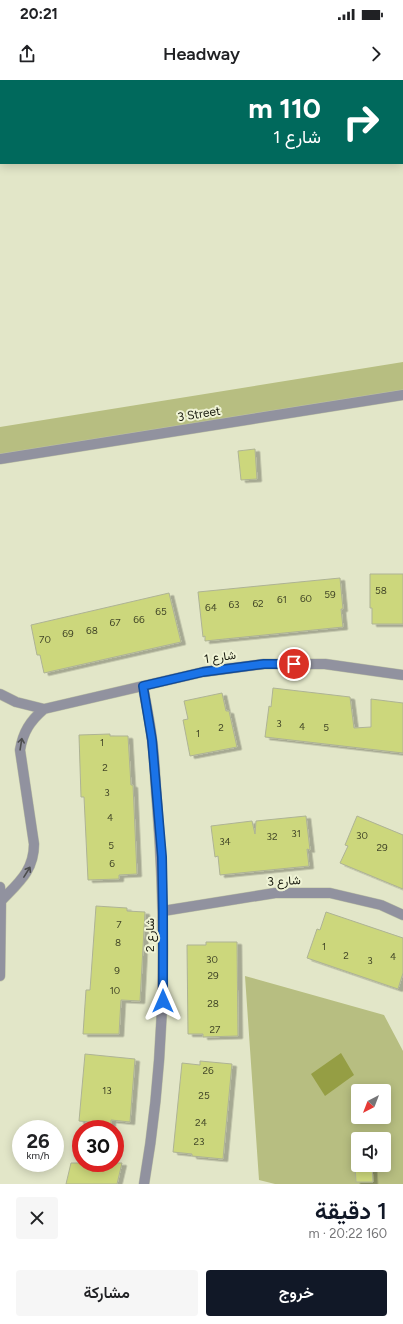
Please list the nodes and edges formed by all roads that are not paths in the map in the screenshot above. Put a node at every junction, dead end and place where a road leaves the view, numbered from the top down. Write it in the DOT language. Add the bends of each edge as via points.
graph roads {
  1 [pos="403,395"];
  2 [pos="0,459"];
  3 [pos="403,675"];
  4 [pos="143,686"];
  5 [pos="0,694"];
  6 [pos="44,709"];
  7 [pos="0,887"];
  8 [pos="1,901"];
  9 [pos="163,911"];
  10 [pos="403,915"];
  11 [pos="0,976"];
  12 [pos="144,1184"];
  1 -- 2 [label="street, 3 Street"];
  3 -- 4 [label="street, شارع 1" via="324,664 264,664 203,672"];
  4 -- 6 [label="street, شارع 1"];
  4 -- 9 [label="street, شارع 2" via="152,740 162,857"];
  5 -- 6 [label="street, شارع 1" via="16,702"];
  8 -- 6 [label="street, one-way" via="27,873 33,859 34,844 20,750 27,727"];
  7 -- 8 [label="street"];
  8 -- 11 [label="street"];
  9 -- 10 [label="street, شارع 3" via="275,893 330,894 381,905"];
  9 -- 12 [label="street, شارع 2" via="163,1015 152,1136"];
}
